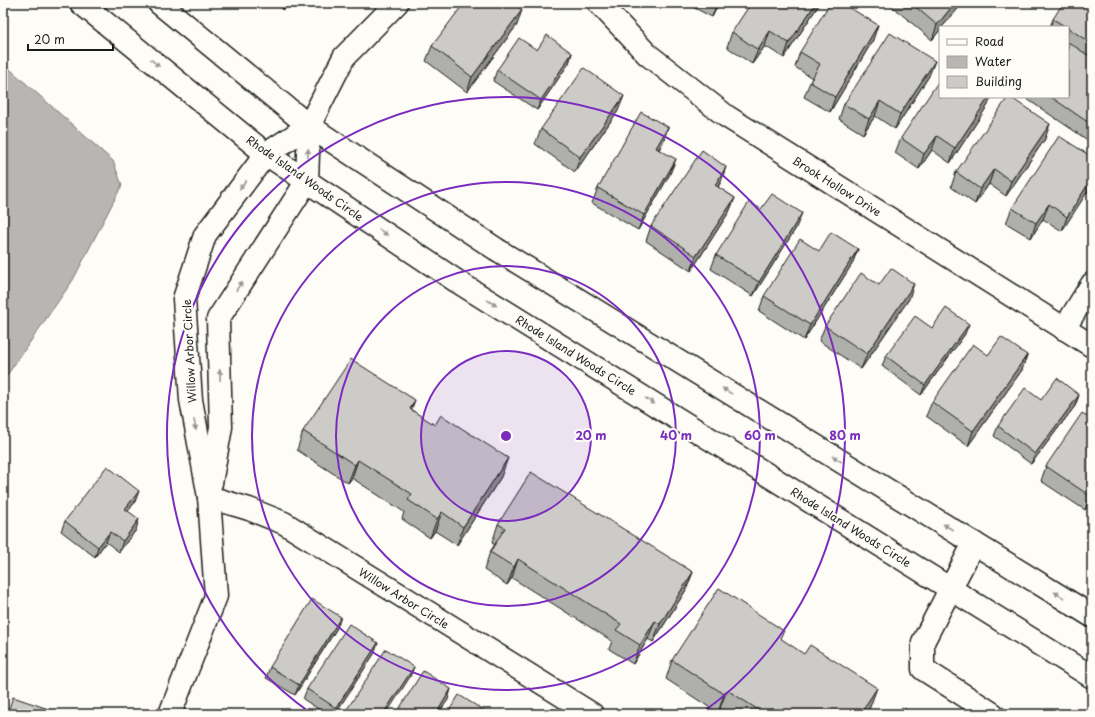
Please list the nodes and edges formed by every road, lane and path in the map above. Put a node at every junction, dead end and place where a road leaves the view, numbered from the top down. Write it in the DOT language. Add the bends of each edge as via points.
graph roads {
  1 [pos="81,3"];
  2 [pos="158,3"];
  3 [pos="397,3"];
  4 [pos="599,3"];
  5 [pos="309,126"];
  6 [pos="266,154"];
  7 [pos="307,181"];
  8 [pos="1092,284"];
  9 [pos="1064,329"];
  10 [pos="1092,346"];
  11 [pos="209,497"];
  12 [pos="974,543"];
  13 [pos="951,589"];
  14 [pos="1092,616"];
  15 [pos="1092,677"];
  16 [pos="171,713"];
  17 [pos="592,714"];
  18 [pos="993,714"];
  1 -- 6 [label="street, Rhode Island Woods Circle, one-way"];
  2 -- 5 [label="street"];
  3 -- 5 [label="street" via="344,57"];
  4 -- 9 [label="street, Brook Hollow Drive" via="648,54 726,116"];
  5 -- 6 [label="street, Willow Arbor Circle"];
  7 -- 5 [label="street, one-way"];
  12 -- 5 [label="street, one-way" via="503,253"];
  6 -- 7 [label="street, Rhode Island Woods Circle"];
  6 -- 11 [label="street, Willow Arbor Circle, one-way" via="205,235 184,299 191,400"];
  11 -- 7 [label="street, Willow Arbor Circle, one-way" via="221,427 218,319"];
  7 -- 13 [label="street, Rhode Island Woods Circle, one-way" via="458,282"];
  8 -- 9 [label="street"];
  9 -- 10 [label="street, Brook Hollow Drive"];
  11 -- 16 [label="street, Willow Arbor Circle" via="216,596"];
  11 -- 17 [label="street, Willow Arbor Circle" via="284,523"];
  12 -- 13 [label="street"];
  14 -- 12 [label="street, one-way"];
  13 -- 15 [label="street, Rhode Island Woods Circle"];
  13 -- 18 [label="street" via="923,642 923,669"];
}
